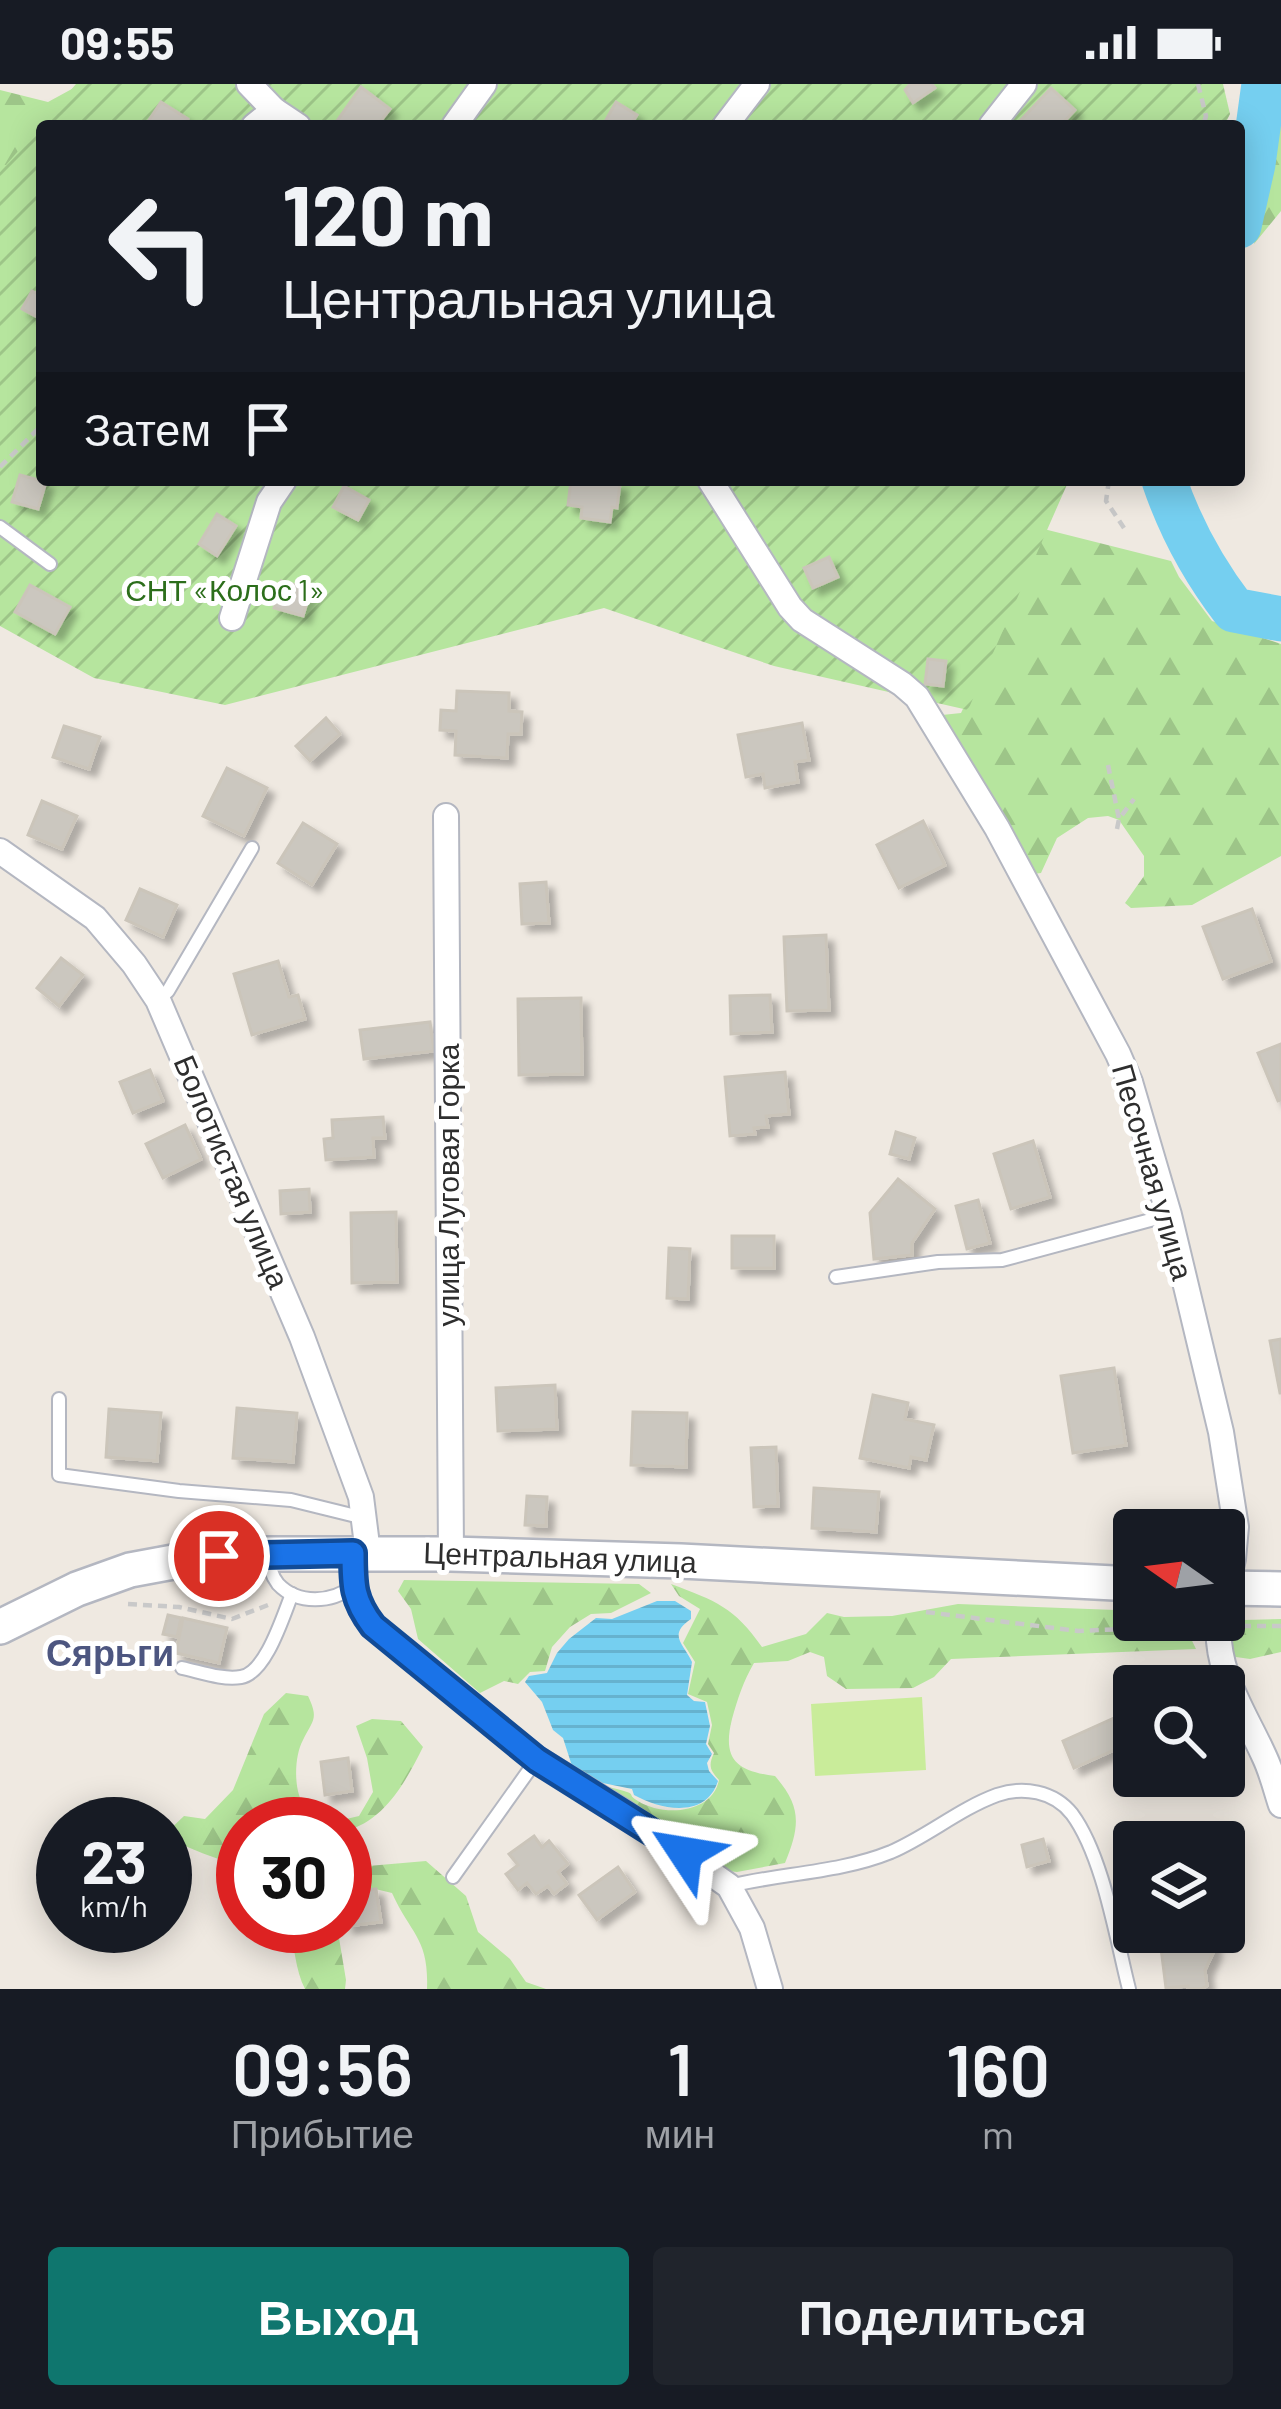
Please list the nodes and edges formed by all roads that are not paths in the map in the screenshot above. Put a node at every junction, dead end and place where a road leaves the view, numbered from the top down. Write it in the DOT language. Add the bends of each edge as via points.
graph roads {
  1 [pos="249,84"];
  2 [pos="484,84"];
  3 [pos="757,84"];
  4 [pos="1024,84"];
  5 [pos="264,118"];
  6 [pos="458,120"];
  7 [pos="730,120"];
  8 [pos="997,120"];
  9 [pos="280,486"];
  10 [pos="714,486"];
  11 [pos="0,527"];
  12 [pos="50,563"];
  13 [pos="232,618"];
  14 [pos="446,816"];
  15 [pos="252,848"];
  16 [pos="0,850"];
  17 [pos="158,1000"];
  18 [pos="1169,1216"];
  19 [pos="836,1277"];
  20 [pos="58,1400"];
  21 [pos="1233,1509"];
  22 [pos="366,1518"];
  23 [pos="267,1554"];
  24 [pos="451,1554"];
  25 [pos="358,1564"];
  26 [pos="1113,1583"];
  27 [pos="1281,1589"];
  28 [pos="292,1594"];
  29 [pos="1245,1598"];
  30 [pos="0,1627"];
  31 [pos="1220,1641"];
  32 [pos="182,1668"];
  33 [pos="537,1760"];
  34 [pos="1281,1805"];
  35 [pos="453,1877"];
  36 [pos="729,1886"];
  37 [pos="770,1989"];
  38 [pos="1129,1989"];
  1 -- 5 [label="street"];
  2 -- 6 [label="street"];
  3 -- 7 [label="street"];
  4 -- 8 [label="street"];
  9 -- 13 [label="street"];
  10 -- 18 [label="street, Песочная улица" via="802,620 902,684 929,715 1118,1054"];
  11 -- 12 [label="lane"];
  14 -- 24 [label="street, улица Луговая Горка"];
  15 -- 17 [label="lane"];
  16 -- 17 [label="street, Болотистая улица" via="95,918"];
  17 -- 22 [label="street, Болотистая улица" via="302,1337"];
  18 -- 19 [label="lane" via="1002,1260"];
  18 -- 21 [label="street, Песочная улица"];
  20 -- 22 [label="lane" via="59,1475 291,1500"];
  22 -- 25 [label="street, Болотистая улица"];
  23 -- 25 [label="street, Центральная улица"];
  23 -- 28 [label="lane" via="271,1574"];
  23 -- 30 [label="street, Центральная улица" via="130,1570"];
  24 -- 25 [label="street, Центральная улица"];
  24 -- 26 [label="street, Центральная улица"];
  25 -- 28 [label="lane" via="340,1597"];
  25 -- 33 [label="street" via="360,1610 373,1626"];
  27 -- 29 [label="street"];
  28 -- 32 [label="lane" via="253,1673 221,1677"];
  31 -- 34 [label="street, Песочная улица" via="1226,1679"];
  33 -- 35 [label="lane"];
  33 -- 36 [label="street"];
  36 -- 37 [label="street"];
  36 -- 38 [label="lane" via="888,1853 996,1796 1041,1793 1071,1813 1084,1838"];
}
